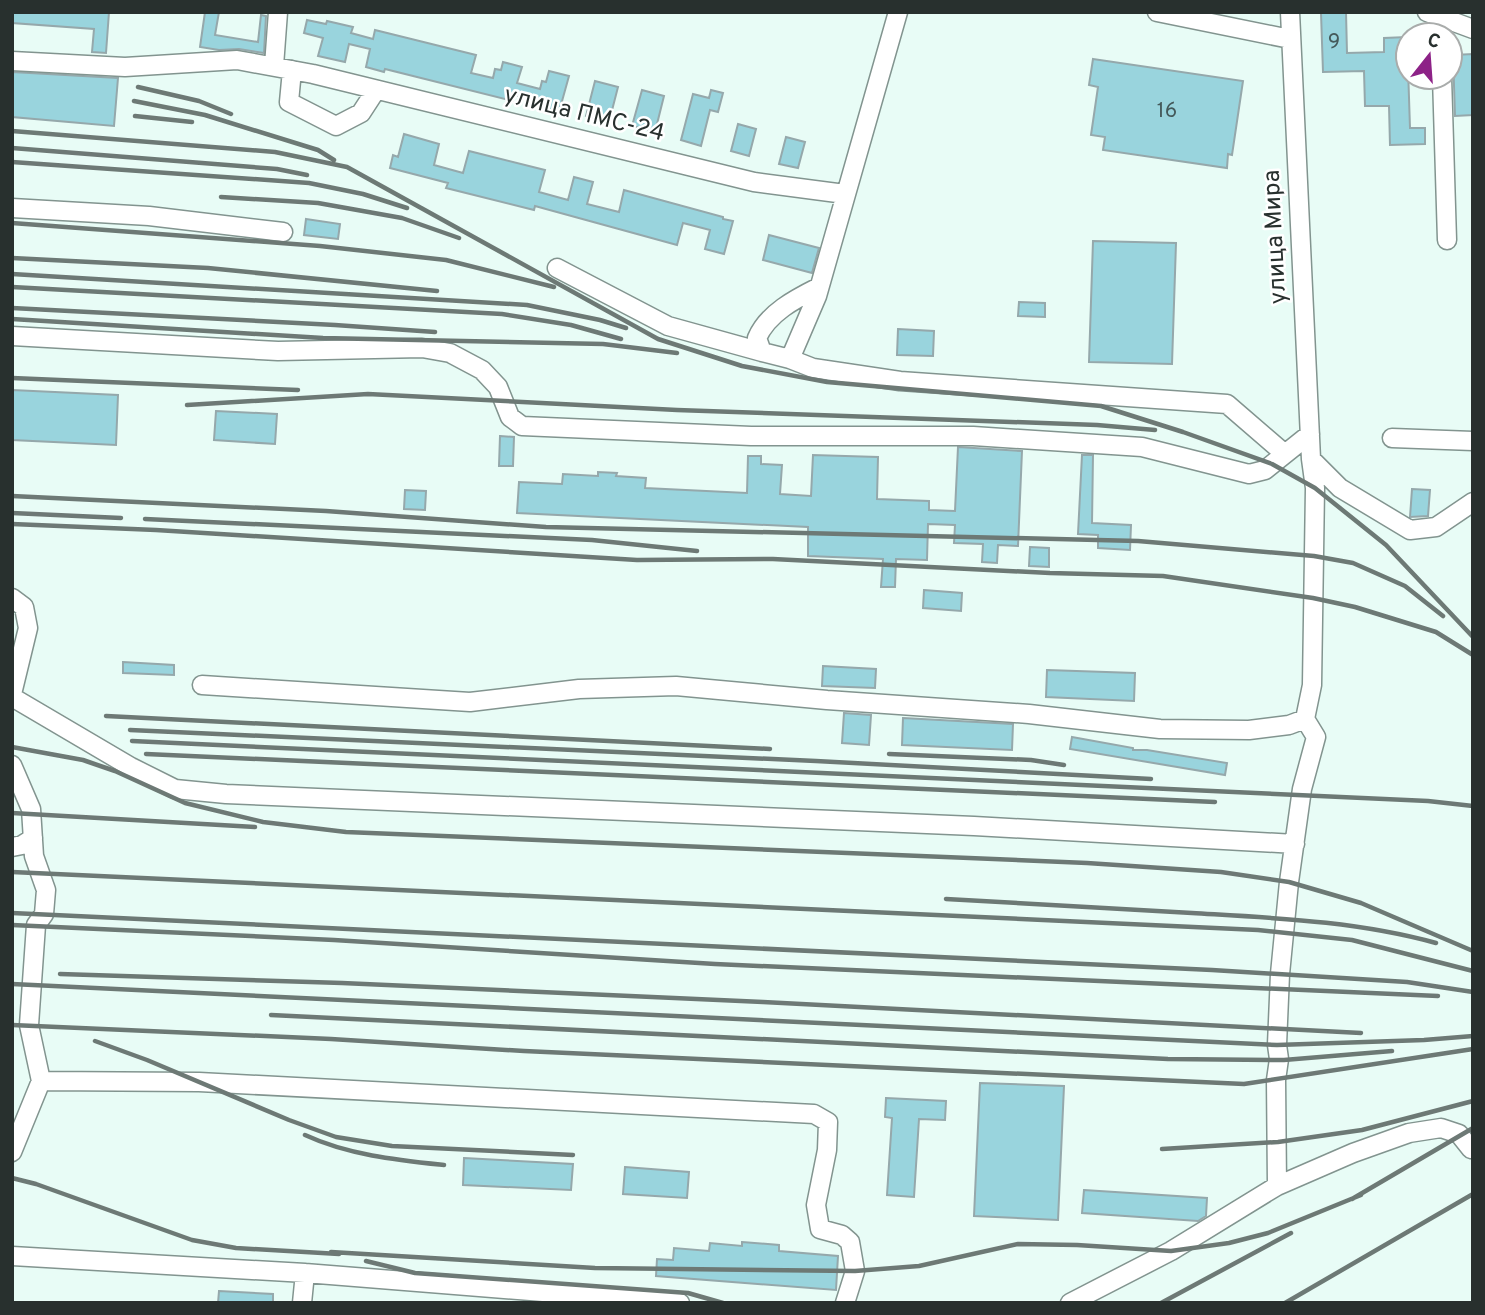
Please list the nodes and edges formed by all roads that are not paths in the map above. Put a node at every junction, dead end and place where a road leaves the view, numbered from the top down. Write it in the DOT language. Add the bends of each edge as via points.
graph roads {
  1 [pos="278,12"];
  2 [pos="898,12"];
  3 [pos="1157,12"];
  4 [pos="1290,12"];
  5 [pos="1290,40"];
  6 [pos="12,61"];
  7 [pos="283,68"];
  8 [pos="376,90"];
  9 [pos="1442,91"];
  10 [pos="845,194"];
  11 [pos="12,208"];
  12 [pos="283,232"];
  13 [pos="1447,240"];
  14 [pos="557,268"];
  15 [pos="819,287"];
  16 [pos="12,336"];
  17 [pos="762,352"];
  18 [pos="790,359"];
  19 [pos="1310,434"];
  20 [pos="1392,438"];
  21 [pos="1473,441"];
  22 [pos="1285,454"];
  23 [pos="1311,460"];
  24 [pos="1473,502"];
  25 [pos="12,597"];
  26 [pos="202,685"];
  27 [pos="12,696"];
  28 [pos="1305,719"];
  29 [pos="12,765"];
  30 [pos="33,838"];
  31 [pos="1295,844"];
  32 [pos="12,846"];
  33 [pos="41,1081"];
  34 [pos="1471,1149"];
  35 [pos="12,1152"];
  36 [pos="1277,1185"];
  37 [pos="12,1256"];
  38 [pos="305,1273"];
  39 [pos="302,1303"];
  40 [pos="680,1303"];
  41 [pos="845,1303"];
  42 [pos="1070,1303"];
  1 -- 7 [label="street"];
  2 -- 10 [label="street"];
  3 -- 5 [label="street"];
  4 -- 5 [label="street, улица Мира"];
  5 -- 19 [label="street, улица Мира"];
  6 -- 7 [label="street, улица ПМС-24" via="125,67 237,60"];
  7 -- 8 [label="street, улица ПМС-24"];
  7 -- 8 [label="street" via="289,102 336,126 361,113"];
  8 -- 10 [label="street, улица ПМС-24" via="754,182"];
  9 -- 13 [label="street"];
  10 -- 15 [label="street"];
  11 -- 12 [label="street" via="149,216"];
  14 -- 17 [label="street" via="668,326"];
  15 -- 17 [label="street" via="794,299 763,325 757,338"];
  15 -- 18 [label="street"];
  16 -- 22 [label="street" via="278,351 422,348 450,353 482,370 498,387 510,417 522,426 751,436 973,436 1129,446 1249,474 1265,470"];
  17 -- 18 [label="street"];
  18 -- 22 [label="street" via="813,368 900,382 1227,404"];
  19 -- 22 [label="street"];
  19 -- 23 [label="street, улица Мира"];
  20 -- 21 [label="street"];
  23 -- 24 [label="street" via="1340,488 1410,530 1436,527"];
  23 -- 28 [label="street, улица Мира" via="1315,488 1312,685"];
  25 -- 27 [label="street" via="24,607 28,628"];
  26 -- 28 [label="street" via="470,702 579,689 676,686 1160,729 1249,730"];
  27 -- 31 [label="street" via="175,789"];
  28 -- 31 [label="street" via="1316,737 1302,789"];
  29 -- 30 [label="street" via="31,809"];
  30 -- 32 [label="street"];
  30 -- 33 [label="street" via="38,873 46,890 44,914 36,925 29,1026"];
  31 -- 36 [label="street" via="1280,974"];
  33 -- 35 [label="street"];
  33 -- 41 [label="street" via="213,1082 814,1114 828,1122 816,1205 820,1229 850,1242 855,1271"];
  34 -- 36 [label="street" via="1459,1134 1441,1128 1409,1133"];
  36 -- 42 [label="street" via="1171,1251"];
  37 -- 38 [label="street"];
  38 -- 39 [label="street"];
  38 -- 40 [label="street"];
}
